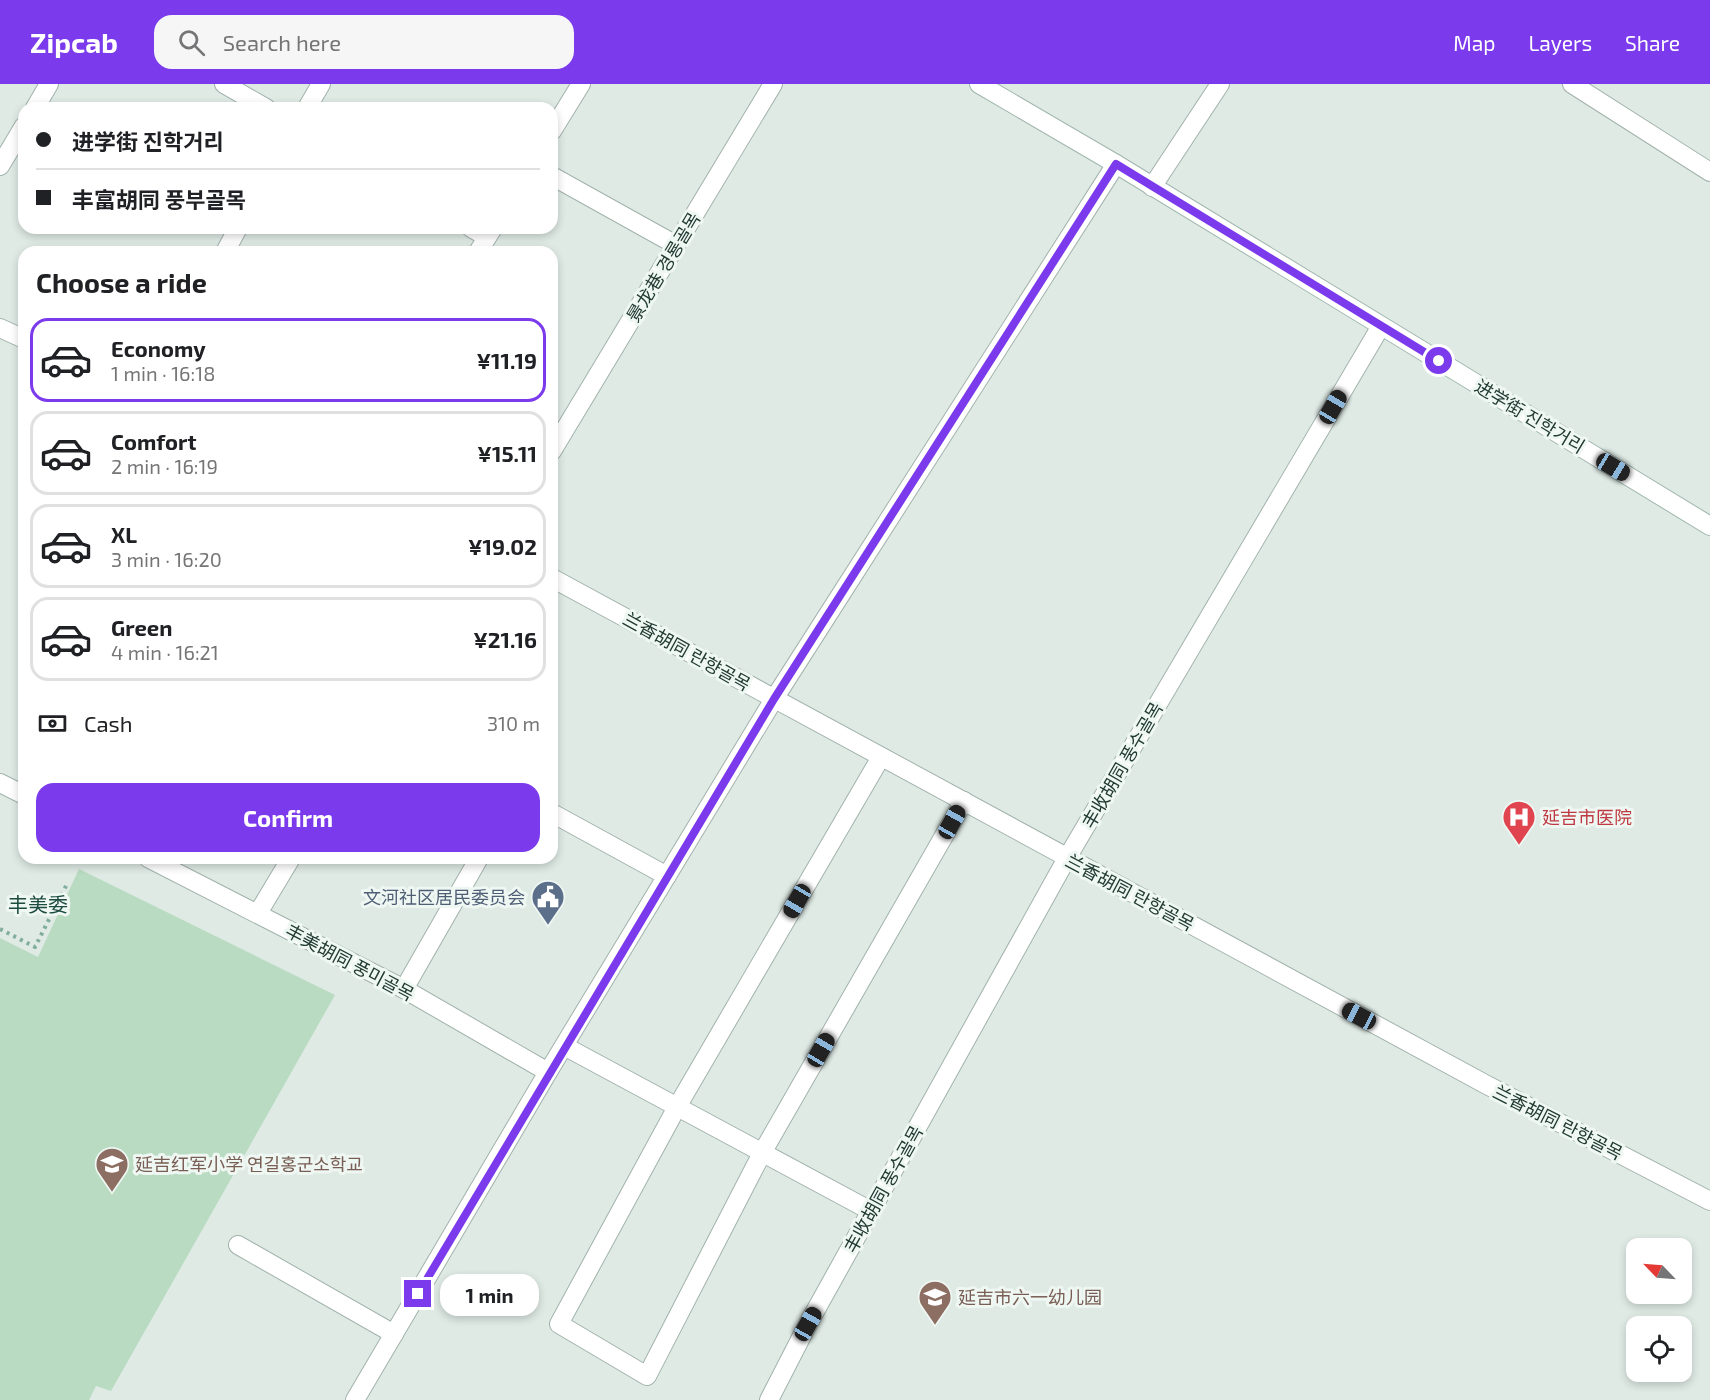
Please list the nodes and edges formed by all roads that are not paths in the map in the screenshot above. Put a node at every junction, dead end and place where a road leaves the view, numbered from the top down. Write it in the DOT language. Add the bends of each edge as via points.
graph roads {
  1 [pos="49,84"];
  2 [pos="224,84"];
  3 [pos="321,84"];
  4 [pos="581,84"];
  5 [pos="773,84"];
  6 [pos="979,84"];
  7 [pos="1220,84"];
  8 [pos="1572,84"];
  9 [pos="38,102"];
  10 [pos="256,102"];
  11 [pos="310,102"];
  12 [pos="558,121"];
  13 [pos="18,136"];
  14 [pos="1116,164"];
  15 [pos="0,166"];
  16 [pos="1710,172"];
  17 [pos="558,179"];
  18 [pos="1152,187"];
  19 [pos="676,245"];
  20 [pos="1381,326"];
  21 [pos="0,328"];
  22 [pos="18,336"];
  23 [pos="558,441"];
  24 [pos="1710,526"];
  25 [pos="558,581"];
  26 [pos="774,699"];
  27 [pos="881,757"];
  28 [pos="0,783"];
  29 [pos="18,792"];
  30 [pos="963,801"];
  31 [pos="558,816"];
  32 [pos="1067,858"];
  33 [pos="160,864"];
  34 [pos="287,864"];
  35 [pos="476,864"];
  36 [pos="667,876"];
  37 [pos="258,913"];
  38 [pos="404,989"];
  39 [pos="564,1046"];
  40 [pos="548,1072"];
  41 [pos="677,1107"];
  42 [pos="762,1153"];
  43 [pos="1710,1201"];
  44 [pos="871,1211"];
  45 [pos="238,1245"];
  46 [pos="394,1334"];
  47 [pos="356,1400"];
  48 [pos="769,1400"];
  1 -- 9 [label="street"];
  2 -- 10 [label="street"];
  3 -- 11 [label="street"];
  4 -- 12 [label="street"];
  5 -- 19 [label="street, 景龙巷 경룡골목"];
  6 -- 14 [label="street, 进学街 진학거리"];
  7 -- 18 [label="street"];
  8 -- 16 [label="street"];
  13 -- 15 [label="street"];
  14 -- 18 [label="street, 进学街 진학거리"];
  14 -- 26 [label="street"];
  17 -- 19 [label="street"];
  18 -- 20 [label="street, 进学街 진학거리"];
  19 -- 23 [label="street, 景龙巷 경룡골목"];
  20 -- 24 [label="street, 进学街 진학거리"];
  20 -- 32 [label="street, 丰收胡同 풍수골목"];
  21 -- 22 [label="street"];
  25 -- 26 [label="street, 兰香胡同 란향골목"];
  26 -- 27 [label="street, 兰香胡同 란향골목"];
  26 -- 36 [label="street"];
  27 -- 30 [label="street, 兰香胡同 란향골목"];
  27 -- 41 [label="street"];
  28 -- 29 [label="street"];
  30 -- 32 [label="street, 兰香胡同 란향골목"];
  30 -- 42 [label="street"];
  31 -- 36 [label="street"];
  32 -- 43 [label="street, 兰香胡同 란향골목"];
  32 -- 44 [label="street, 丰收胡同 풍수골목"];
  33 -- 37 [label="street, 丰美胡同 풍미골목"];
  34 -- 37 [label="street"];
  35 -- 38 [label="street"];
  36 -- 39 [label="street"];
  37 -- 38 [label="street, 丰美胡同 풍미골목"];
  38 -- 40 [label="street, 丰美胡同 풍미골목"];
  39 -- 40 [label="street"];
  39 -- 41 [label="street"];
  40 -- 46 [label="street"];
  41 -- 42 [label="street"];
  41 -- 42 [label="street" via="559,1324 647,1376"];
  42 -- 44 [label="street"];
  44 -- 48 [label="street, 丰收胡同 풍수골목"];
  45 -- 46 [label="street"];
  46 -- 47 [label="street"];
}
